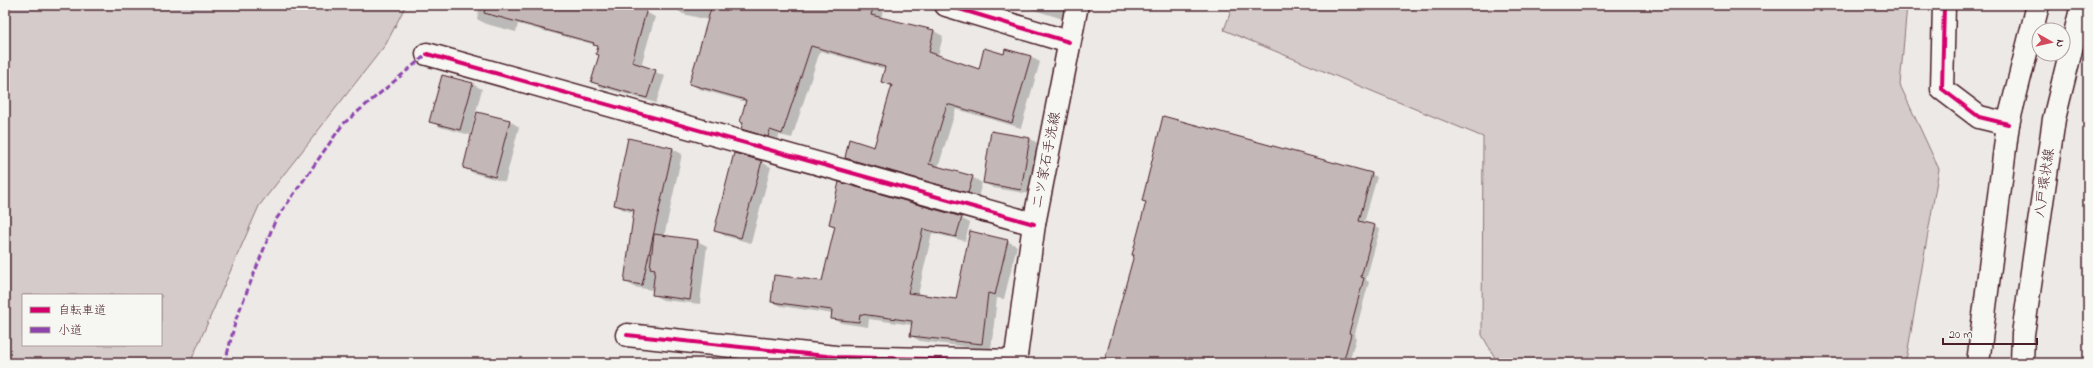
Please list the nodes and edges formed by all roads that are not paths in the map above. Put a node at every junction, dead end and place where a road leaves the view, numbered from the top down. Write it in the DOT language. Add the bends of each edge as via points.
graph roads {
  1 [pos="946,5"];
  2 [pos="1077,5"];
  3 [pos="1944,5"];
  4 [pos="2038,5"];
  5 [pos="2082,5"];
  6 [pos="1070,42"];
  7 [pos="427,54"];
  8 [pos="2008,124"];
  9 [pos="1034,224"];
  10 [pos="627,335"];
  11 [pos="1016,362"];
  12 [pos="1978,363"];
  13 [pos="2022,363"];
  1 -- 6 [label="street"];
  2 -- 6 [label="street, 二ツ家石手洗線"];
  3 -- 8 [label="street" via="1942,89 1979,117"];
  4 -- 8 [label="street"];
  5 -- 13 [label="street, 八戸環状線" via="2054,119 2023,334"];
  6 -- 9 [label="street, 二ツ家石手洗線"];
  7 -- 9 [label="street"];
  8 -- 12 [label="street"];
  9 -- 11 [label="street, 二ツ家石手洗線"];
  10 -- 11 [label="street" via="836,357"];
}
